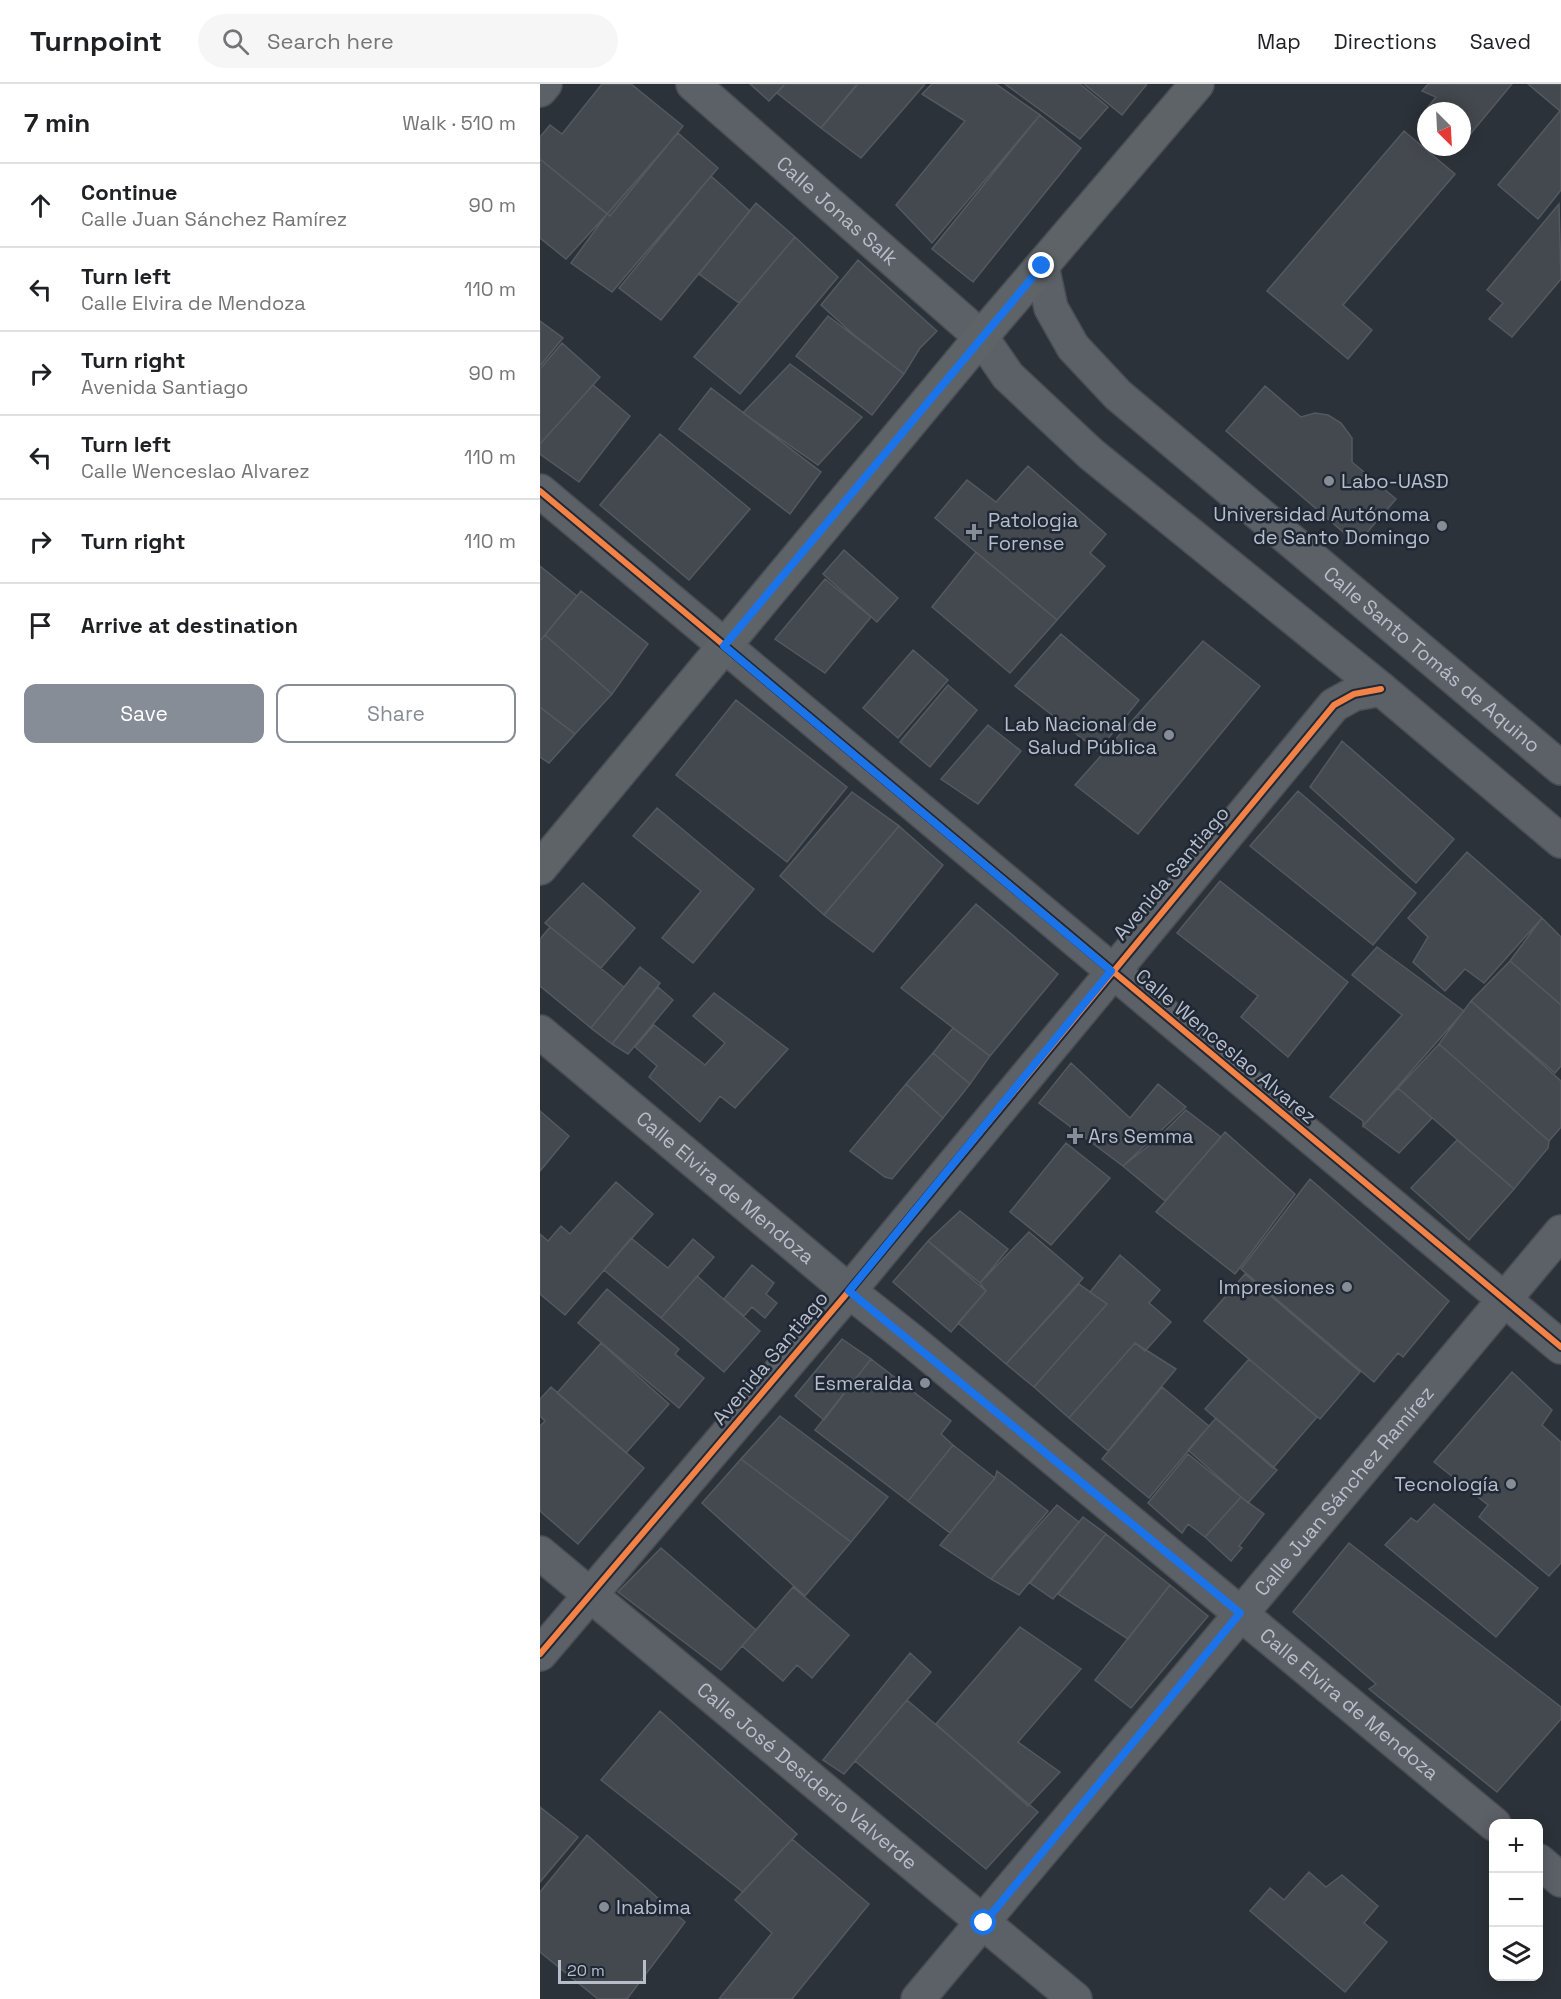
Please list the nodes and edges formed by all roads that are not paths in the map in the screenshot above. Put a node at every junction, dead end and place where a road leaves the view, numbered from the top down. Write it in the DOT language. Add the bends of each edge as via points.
graph roads {
  1 [pos="545,84"];
  2 [pos="693,84"];
  3 [pos="1197,84"];
  4 [pos="540,90"];
  5 [pos="1042,266"];
  6 [pos="981,337"];
  7 [pos="540,491"];
  8 [pos="724,646"];
  9 [pos="1381,689"];
  10 [pos="1561,768"];
  11 [pos="1561,841"];
  12 [pos="540,868"];
  13 [pos="1111,971"];
  14 [pos="540,1032"];
  15 [pos="1561,1233"];
  16 [pos="849,1291"];
  17 [pos="1504,1300"];
  18 [pos="1561,1347"];
  19 [pos="540,1553"];
  20 [pos="590,1595"];
  21 [pos="1240,1613"];
  22 [pos="540,1654"];
  23 [pos="1489,1820"];
  24 [pos="1543,1864"];
  25 [pos="1561,1880"];
  26 [pos="984,1923"];
  27 [pos="918,1999"];
  28 [pos="1075,1999"];
  1 -- 4 [label="street"];
  2 -- 6 [label="street, Calle Jonas Salk"];
  3 -- 5 [label="main road"];
  5 -- 6 [label="main road"];
  5 -- 10 [label="street, Calle Santo Tomás de Aquino" via="1051,308 1072,347 1118,395"];
  6 -- 8 [label="main road"];
  6 -- 9 [label="street" via="1008,376 1091,454"];
  7 -- 8 [label="street, Calle Wenceslao Alvarez"];
  8 -- 12 [label="main road"];
  8 -- 13 [label="street, Calle Wenceslao Alvarez"];
  9 -- 11 [label="street"];
  9 -- 13 [label="street, Avenida Santiago" via="1354,694 1334,705"];
  13 -- 16 [label="street, Avenida Santiago"];
  13 -- 17 [label="street, Calle Wenceslao Alvarez"];
  14 -- 16 [label="street, Calle Elvira de Mendoza"];
  15 -- 17 [label="street, Calle Juan Sánchez Ramírez"];
  16 -- 20 [label="street, Avenida Santiago"];
  16 -- 21 [label="street, Calle Elvira de Mendoza"];
  17 -- 18 [label="street, Calle Wenceslao Alvarez"];
  17 -- 21 [label="street, Calle Juan Sánchez Ramírez"];
  19 -- 20 [label="street, Calle José Desiderio Valverde"];
  20 -- 22 [label="street, Avenida Santiago"];
  20 -- 26 [label="street, Calle José Desiderio Valverde"];
  21 -- 23 [label="street, Calle Elvira de Mendoza"];
  21 -- 26 [label="street, Calle Juan Sánchez Ramírez"];
  24 -- 25 [label="street"];
  26 -- 27 [label="street, Calle Juan Sánchez Ramírez"];
  26 -- 28 [label="street, Calle José Desiderio Valverde"];
}
